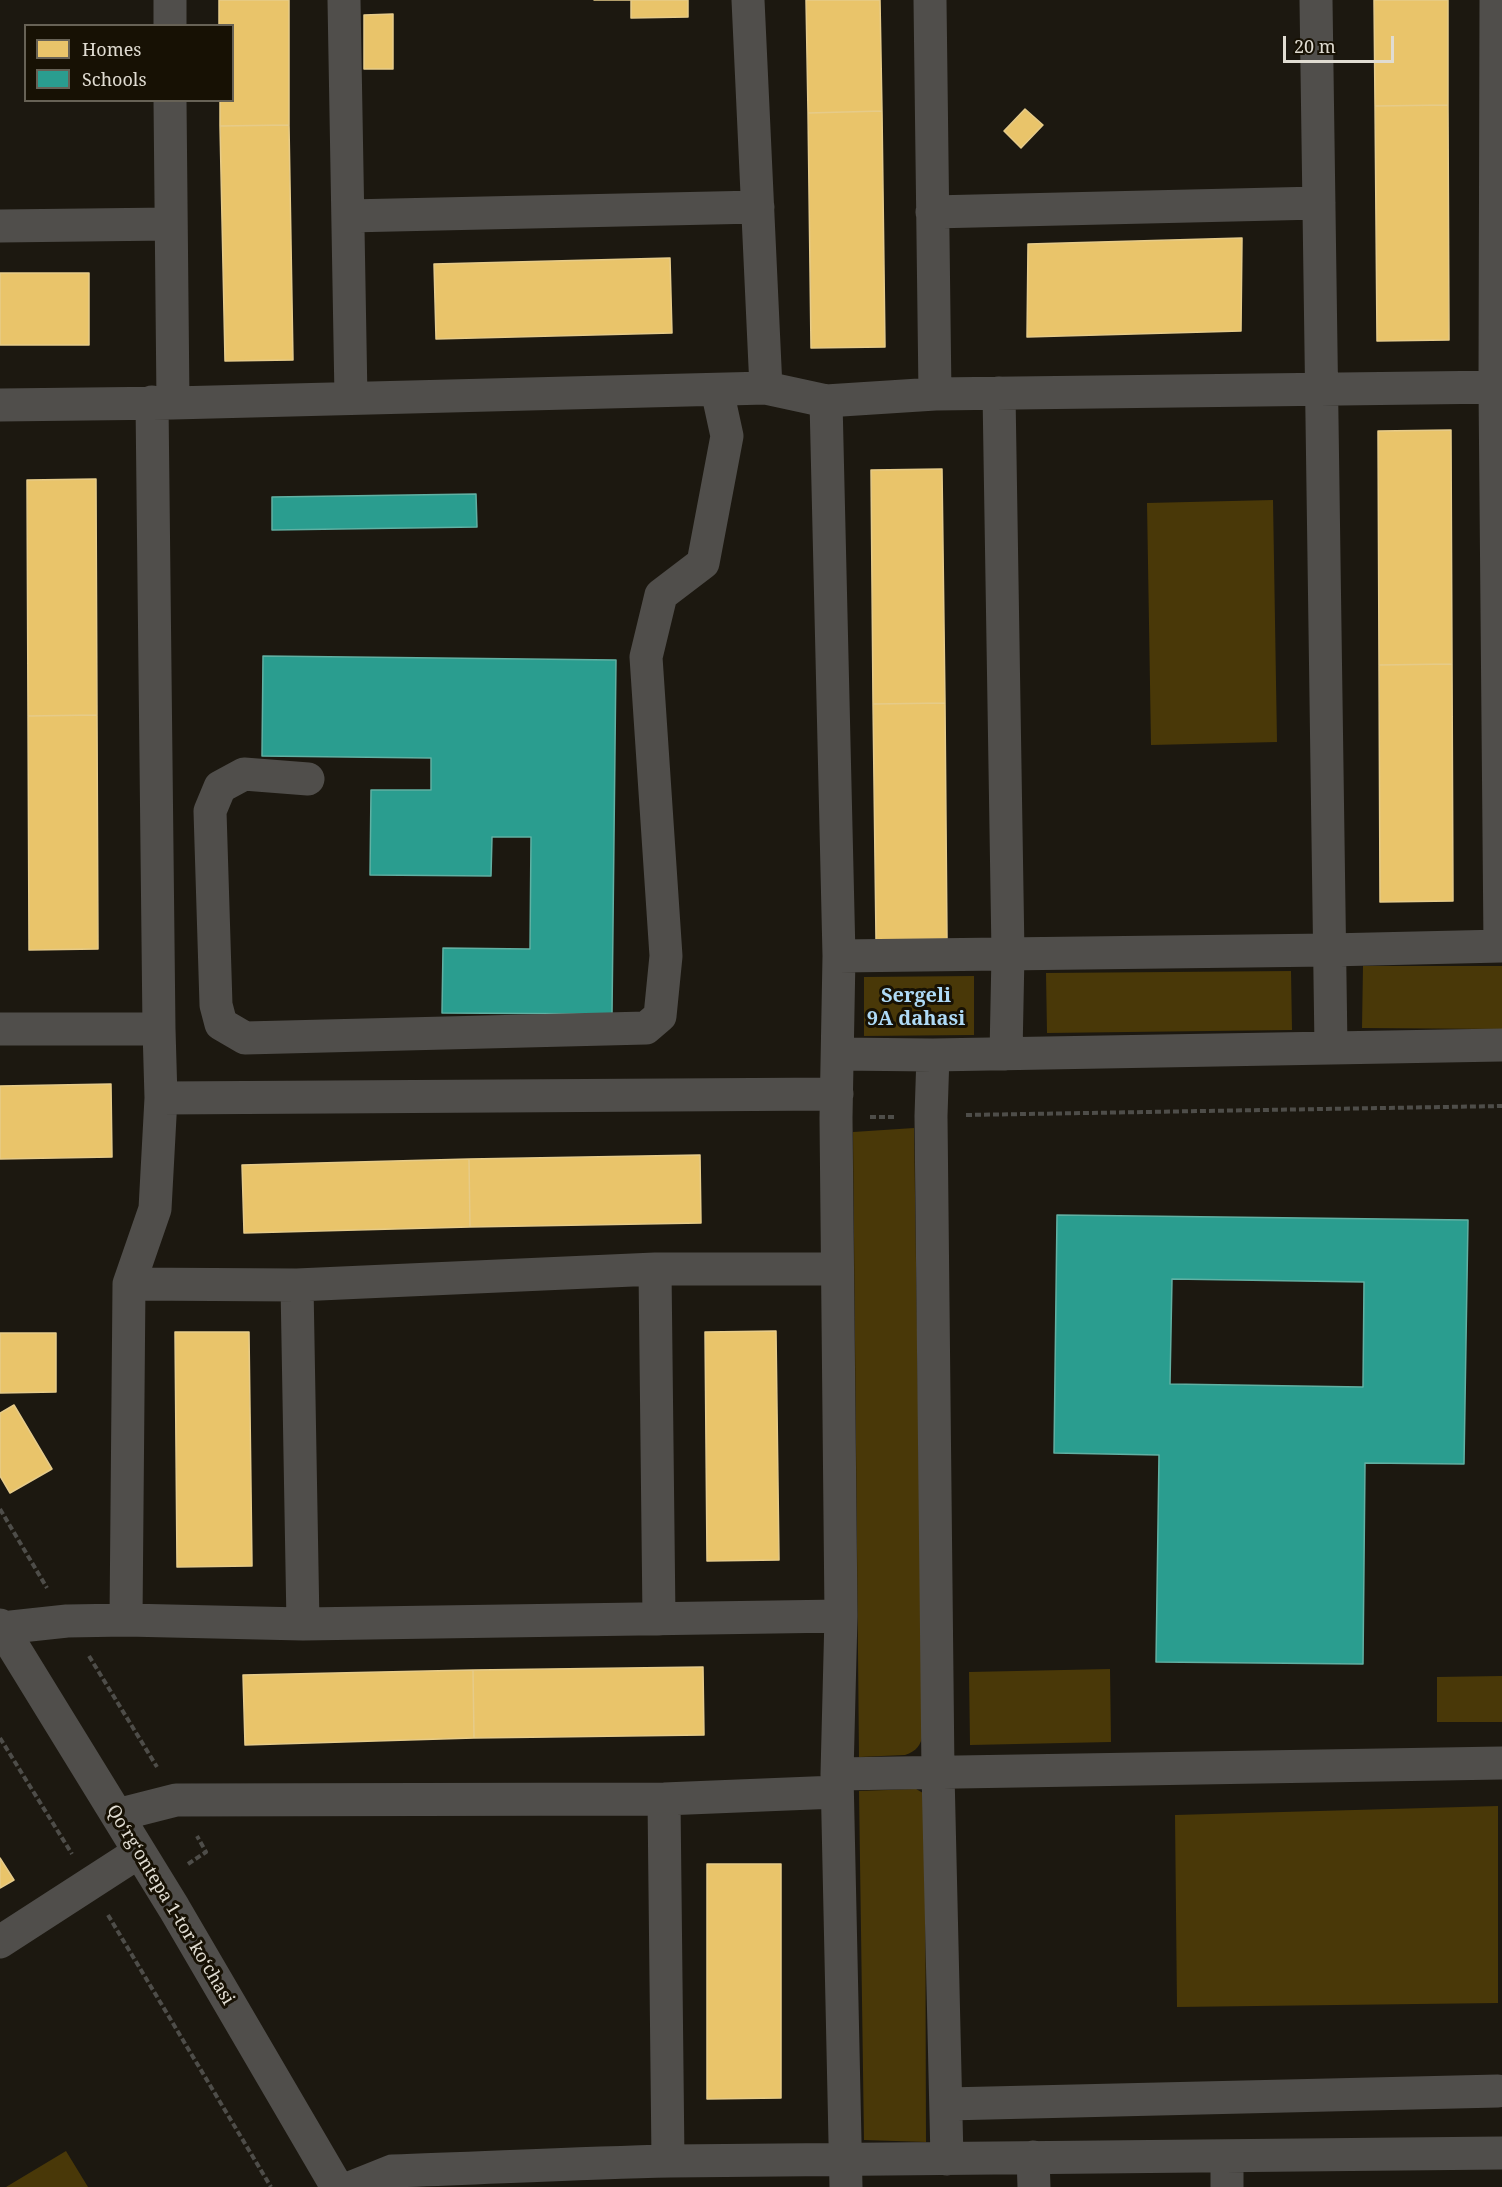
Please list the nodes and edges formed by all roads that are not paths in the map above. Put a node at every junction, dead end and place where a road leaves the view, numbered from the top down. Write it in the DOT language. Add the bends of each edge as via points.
graph roads {
  1 [pos="170,0"];
  2 [pos="344,0"];
  3 [pos="748,0"];
  4 [pos="930,0"];
  5 [pos="1316,0"];
  6 [pos="1496,0"];
  7 [pos="170,24"];
  8 [pos="170,102"];
  9 [pos="1319,203"];
  10 [pos="758,207"];
  11 [pos="932,212"];
  12 [pos="348,216"];
  13 [pos="170,224"];
  14 [pos="0,226"];
  15 [pos="1498,387"];
  16 [pos="766,388"];
  17 [pos="1320,389"];
  18 [pos="717,390"];
  19 [pos="999,393"];
  20 [pos="935,394"];
  21 [pos="351,398"];
  22 [pos="826,401"];
  23 [pos="163,403"];
  24 [pos="0,405"];
  25 [pos="308,780"];
  26 [pos="1501,946"];
  27 [pos="1329,950"];
  28 [pos="1008,954"];
  29 [pos="839,956"];
  30 [pos="0,1029"];
  31 [pos="159,1029"];
  32 [pos="1502,1045"];
  33 [pos="1331,1047"];
  34 [pos="838,1054"];
  35 [pos="1006,1054"];
  36 [pos="933,1055"];
  37 [pos="161,1098"];
  38 [pos="837,1106"];
  39 [pos="655,1269"];
  40 [pos="837,1269"];
  41 [pos="129,1284"];
  42 [pos="297,1285"];
  43 [pos="841,1616"];
  44 [pos="659,1619"];
  45 [pos="126,1620"];
  46 [pos="303,1624"];
  47 [pos="1,1627"];
  48 [pos="1502,1762"];
  49 [pos="938,1773"];
  50 [pos="837,1783"];
  51 [pos="664,1799"];
  52 [pos="117,1815"];
  53 [pos="139,1852"];
  54 [pos="0,1942"];
  55 [pos="1498,2091"];
  56 [pos="947,2104"];
  57 [pos="1502,2153"];
  58 [pos="946,2159"];
  59 [pos="668,2161"];
  60 [pos="1033,2172"];
  61 [pos="1227,2172"];
  62 [pos="846,2173"];
  63 [pos="337,2187"];
  64 [pos="352,2187"];
  1 -- 7 [label="street"];
  2 -- 12 [label="street"];
  3 -- 10 [label="street"];
  4 -- 11 [label="street"];
  5 -- 9 [label="street"];
  6 -- 15 [label="street"];
  8 -- 13 [label="street"];
  9 -- 11 [label="street"];
  9 -- 17 [label="street"];
  10 -- 12 [label="street"];
  10 -- 16 [label="street"];
  11 -- 20 [label="street"];
  12 -- 21 [label="street"];
  13 -- 14 [label="street"];
  13 -- 23 [label="street"];
  15 -- 17 [label="street"];
  15 -- 26 [label="street"];
  16 -- 18 [label="street"];
  16 -- 22 [label="street"];
  17 -- 19 [label="street"];
  17 -- 27 [label="street"];
  18 -- 21 [label="street"];
  18 -- 25 [label="street" via="727,436 703,563 662,595 646,657 666,956 660,1016 646,1028 245,1038 221,1024 216,1005 210,811 220,787 244,774"];
  19 -- 20 [label="street"];
  19 -- 28 [label="street"];
  20 -- 22 [label="street"];
  21 -- 23 [label="street"];
  22 -- 29 [label="street"];
  23 -- 24 [label="street"];
  23 -- 31 [label="street"];
  26 -- 27 [label="street"];
  27 -- 28 [label="street"];
  27 -- 33 [label="street"];
  28 -- 29 [label="street"];
  28 -- 35 [label="street"];
  29 -- 34 [label="street"];
  30 -- 31 [label="street"];
  31 -- 37 [label="street"];
  32 -- 33 [label="street"];
  33 -- 35 [label="street"];
  34 -- 36 [label="street"];
  34 -- 38 [label="street"];
  35 -- 36 [label="street"];
  36 -- 49 [label="street"];
  37 -- 38 [label="street"];
  37 -- 41 [label="street" via="155,1209"];
  38 -- 40 [label="street"];
  39 -- 40 [label="street"];
  39 -- 42 [label="street"];
  39 -- 44 [label="street"];
  40 -- 43 [label="street"];
  41 -- 42 [label="street"];
  41 -- 45 [label="street"];
  42 -- 46 [label="street"];
  43 -- 44 [label="street"];
  43 -- 50 [label="street"];
  44 -- 46 [label="street"];
  45 -- 46 [label="street"];
  45 -- 47 [label="street"];
  47 -- 52 [label="street, Qoʻrgʻontepa 1-tor koʻchasi"];
  48 -- 49 [label="street"];
  49 -- 50 [label="street"];
  49 -- 56 [label="street"];
  50 -- 51 [label="street"];
  50 -- 62 [label="street"];
  51 -- 52 [label="street" via="176,1800"];
  51 -- 59 [label="street"];
  52 -- 53 [label="street, Qoʻrgʻontepa 1-tor koʻchasi"];
  53 -- 54 [label="street"];
  53 -- 63 [label="street, Qoʻrgʻontepa 1-tor koʻchasi"];
  55 -- 56 [label="street"];
  56 -- 58 [label="street"];
  57 -- 61 [label="street"];
  58 -- 60 [label="street"];
  58 -- 62 [label="street"];
  59 -- 62 [label="street"];
  59 -- 64 [label="street" via="392,2171"];
  60 -- 61 [label="street"];
}
